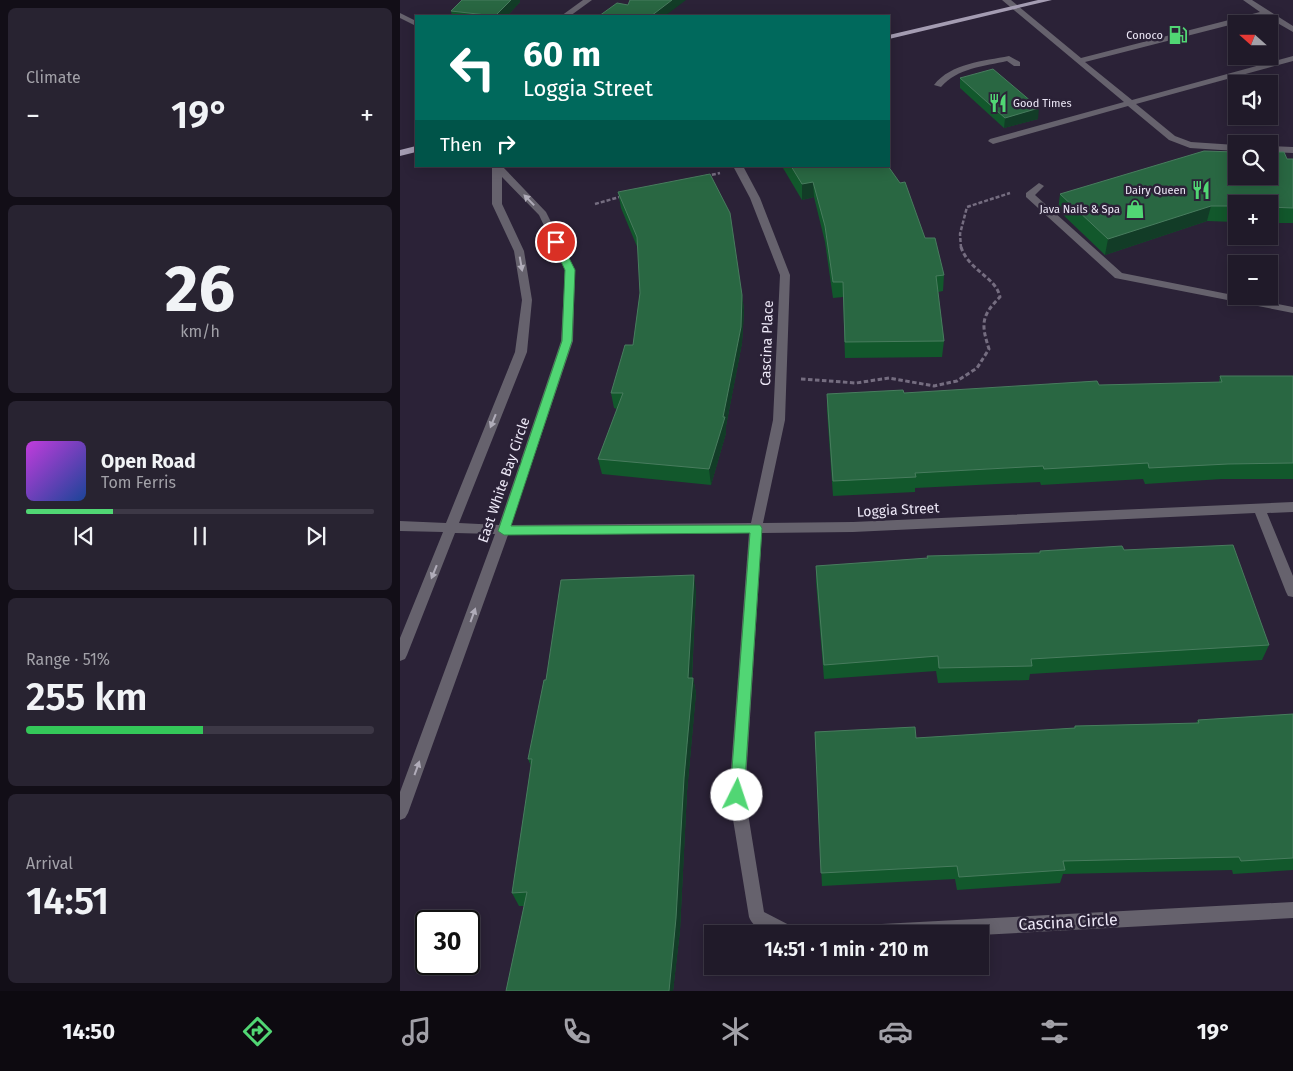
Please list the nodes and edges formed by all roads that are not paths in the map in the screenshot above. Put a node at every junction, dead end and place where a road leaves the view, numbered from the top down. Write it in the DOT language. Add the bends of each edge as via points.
graph roads {
  1 [pos="588,0"];
  2 [pos="1006,0"];
  3 [pos="1048,0"];
  4 [pos="1247,0"];
  5 [pos="1015,7"];
  6 [pos="1266,13"];
  7 [pos="566,15"];
  8 [pos="400,16"];
  9 [pos="415,24"];
  10 [pos="1293,30"];
  11 [pos="890,37"];
  12 [pos="1293,58"];
  13 [pos="1078,61"];
  14 [pos="1017,64"];
  15 [pos="938,85"];
  16 [pos="1127,103"];
  17 [pos="993,141"];
  18 [pos="1228,148"];
  19 [pos="415,149"];
  20 [pos="1278,149"];
  21 [pos="1293,150"];
  22 [pos="400,153"];
  23 [pos="498,167"];
  24 [pos="738,167"];
  25 [pos="1039,186"];
  26 [pos="1293,310"];
  27 [pos="1293,507"];
  28 [pos="1259,508"];
  29 [pos="400,526"];
  30 [pos="756,528"];
  31 [pos="451,529"];
  32 [pos="504,531"];
  33 [pos="1293,592"];
  34 [pos="400,655"];
  35 [pos="400,813"];
  36 [pos="1293,910"];
  37 [pos="772,925"];
  38 [pos="989,926"];
  1 -- 7 [label="street"];
  2 -- 5 [label="street"];
  3 -- 5 [label="main road"];
  4 -- 6 [label="street"];
  5 -- 11 [label="main road"];
  5 -- 13 [label="street"];
  6 -- 10 [label="street"];
  6 -- 13 [label="street"];
  8 -- 9 [label="street"];
  12 -- 16 [label="street"];
  13 -- 16 [label="street"];
  14 -- 15 [label="street" via="1009,58 957,70 941,78"];
  16 -- 17 [label="street"];
  16 -- 18 [label="street" via="1172,138 1190,146"];
  19 -- 22 [label="main road"];
  20 -- 21 [label="street"];
  23 -- 31 [label="street, one-way" via="497,204 519,251 527,300 521,352"];
  32 -- 23 [label="street, East White Bay Circle, one-way" via="567,341 570,270 542,214"];
  24 -- 30 [label="street, Cascina Place" via="755,198 785,275 779,420"];
  25 -- 26 [label="street" via="1029,195 1119,276"];
  27 -- 28 [label="street, Loggia Street"];
  28 -- 30 [label="street, Loggia Street" via="853,527"];
  28 -- 33 [label="street"];
  29 -- 31 [label="street, Loggia Street"];
  30 -- 32 [label="street, Loggia Street"];
  30 -- 37 [label="street" via="737,795 757,917"];
  31 -- 32 [label="street, Loggia Street"];
  31 -- 34 [label="street, one-way"];
  35 -- 32 [label="street, East White Bay Circle, one-way"];
  36 -- 38 [label="street, Cascina Circle"];
}
